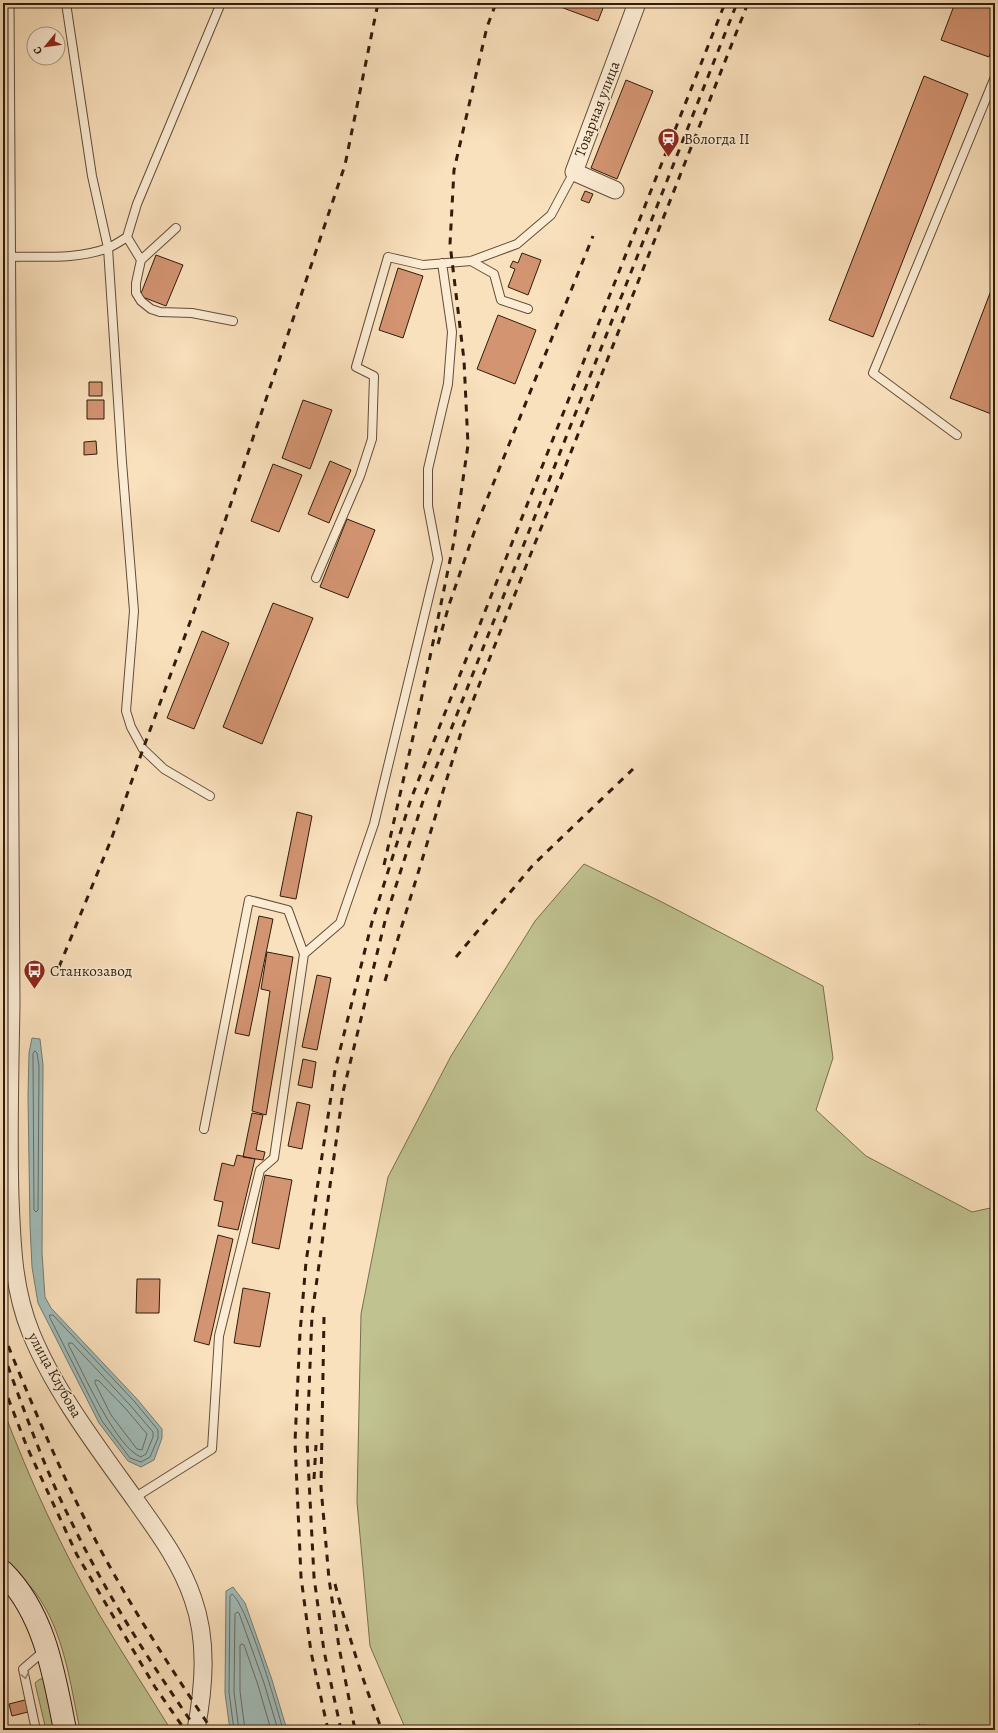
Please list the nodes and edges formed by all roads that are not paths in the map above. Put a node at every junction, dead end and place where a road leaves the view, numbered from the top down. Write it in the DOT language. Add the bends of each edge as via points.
graph roads {
  1 [pos="5,3"];
  2 [pos="66,3"];
  3 [pos="220,3"];
  4 [pos="637,3"];
  5 [pos="995,76"];
  6 [pos="574,172"];
  7 [pos="615,190"];
  8 [pos="176,228"];
  9 [pos="128,238"];
  10 [pos="108,248"];
  11 [pos="6,256"];
  12 [pos="141,260"];
  13 [pos="471,261"];
  14 [pos="442,263"];
  15 [pos="528,309"];
  16 [pos="233,321"];
  17 [pos="957,435"];
  18 [pos="316,578"];
  19 [pos="210,796"];
  20 [pos="304,954"];
  21 [pos="204,1129"];
  22 [pos="134,1498"];
  23 [pos="3,1572"];
  24 [pos="47,1648"];
  25 [pos="36,1730"];
  26 [pos="65,1730"];
  27 [pos="196,1730"];
  1 -- 11 [label="street, улица Клубова"];
  2 -- 10 [label="lane" via="92,176"];
  3 -- 9 [label="lane" via="137,204"];
  4 -- 6 [label="street, Товарная улица"];
  5 -- 17 [label="lane" via="873,373"];
  6 -- 7 [label="street, Товарная улица"];
  6 -- 13 [label="lane" via="551,215 517,244"];
  8 -- 12 [label="lane"];
  9 -- 10 [label="lane"];
  9 -- 12 [label="lane"];
  10 -- 11 [label="lane" via="74,255"];
  10 -- 19 [label="lane" via="134,611 126,711 143,749 164,769"];
  11 -- 22 [label="street, улица Клубова" via="11,990 9,1164 12,1252 21,1305 49,1370 85,1428"];
  12 -- 16 [label="lane" via="136,293 150,309"];
  13 -- 14 [label="lane"];
  13 -- 15 [label="lane" via="494,274 501,300"];
  14 -- 18 [label="lane" via="423,265 388,257 356,366 374,376 372,439 360,476"];
  14 -- 20 [label="lane" via="452,332 448,384 428,469 428,506 438,559 374,824 340,923"];
  20 -- 21 [label="lane" via="288,910 249,900"];
  20 -- 22 [label="lane" via="274,1158 260,1170 219,1336 212,1449"];
  22 -- 27 [label="street, улица Клубова" via="160,1535 194,1599 203,1656"];
  23 -- 24 [label="main road" via="18,1588 37,1620"];
  24 -- 25 [label="lane, one-way" via="24,1669"];
  24 -- 26 [label="main road"];
}
